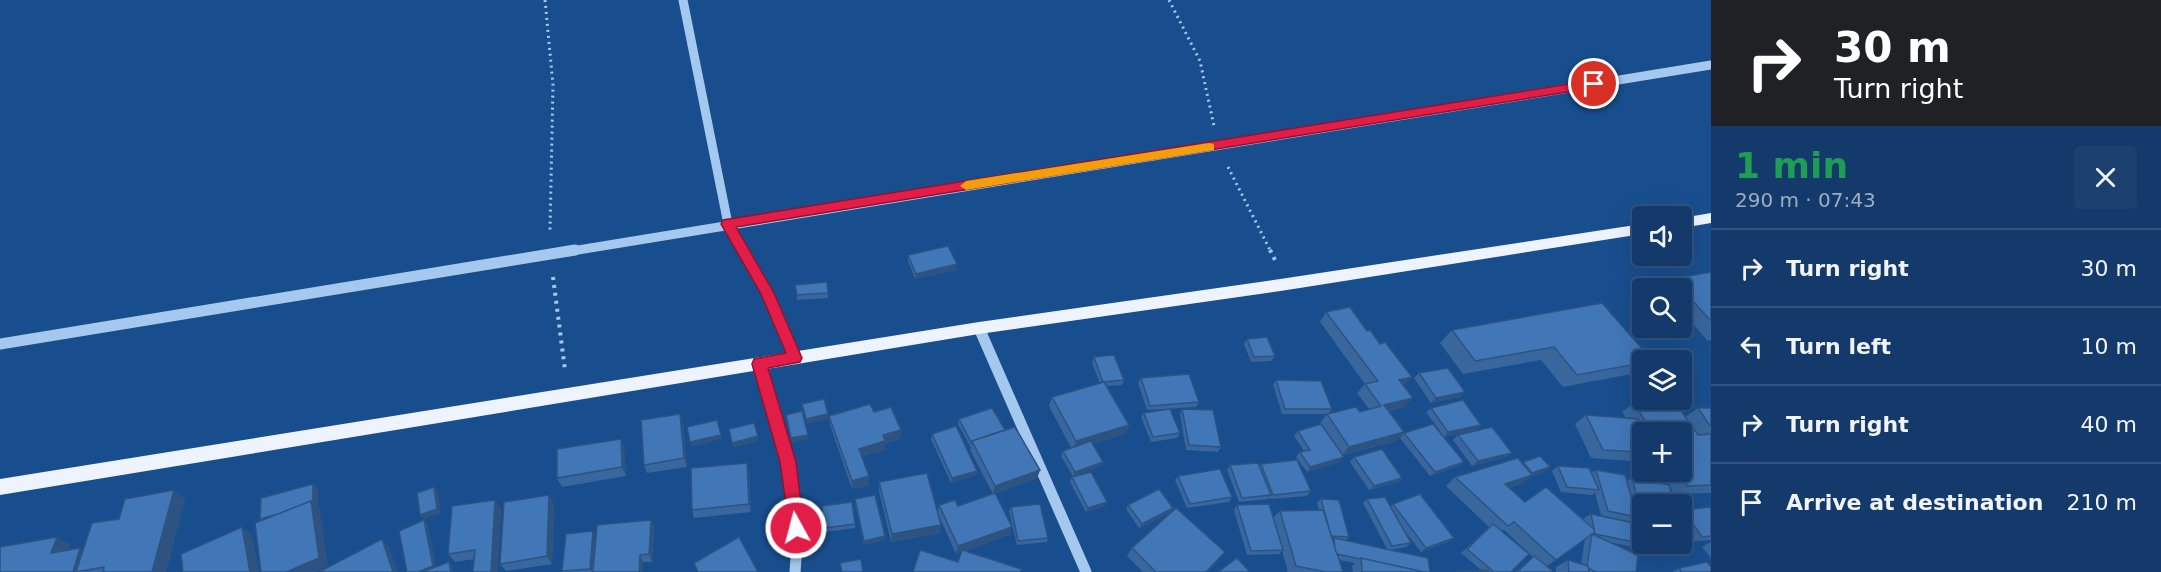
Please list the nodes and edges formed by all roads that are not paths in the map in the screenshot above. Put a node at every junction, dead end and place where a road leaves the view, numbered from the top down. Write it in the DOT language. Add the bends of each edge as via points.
graph roads {
  1 [pos="683,0"];
  2 [pos="1711,65"];
  3 [pos="1711,218"];
  4 [pos="1692,221"];
  5 [pos="728,224"];
  6 [pos="1632,230"];
  7 [pos="979,328"];
  8 [pos="0,344"];
  9 [pos="795,358"];
  10 [pos="760,364"];
  11 [pos="0,487"];
  12 [pos="795,572"];
  13 [pos="1086,572"];
  1 -- 5 [label="street"];
  2 -- 5 [label="street"];
  3 -- 4 [label="main road"];
  5 -- 8 [label="street"];
  5 -- 9 [label="street" via="767,293"];
  6 -- 7 [label="main road"];
  7 -- 9 [label="main road"];
  7 -- 13 [label="street"];
  9 -- 10 [label="main road"];
  10 -- 11 [label="main road"];
  10 -- 12 [label="street" via="788,462 799,550"];
}
